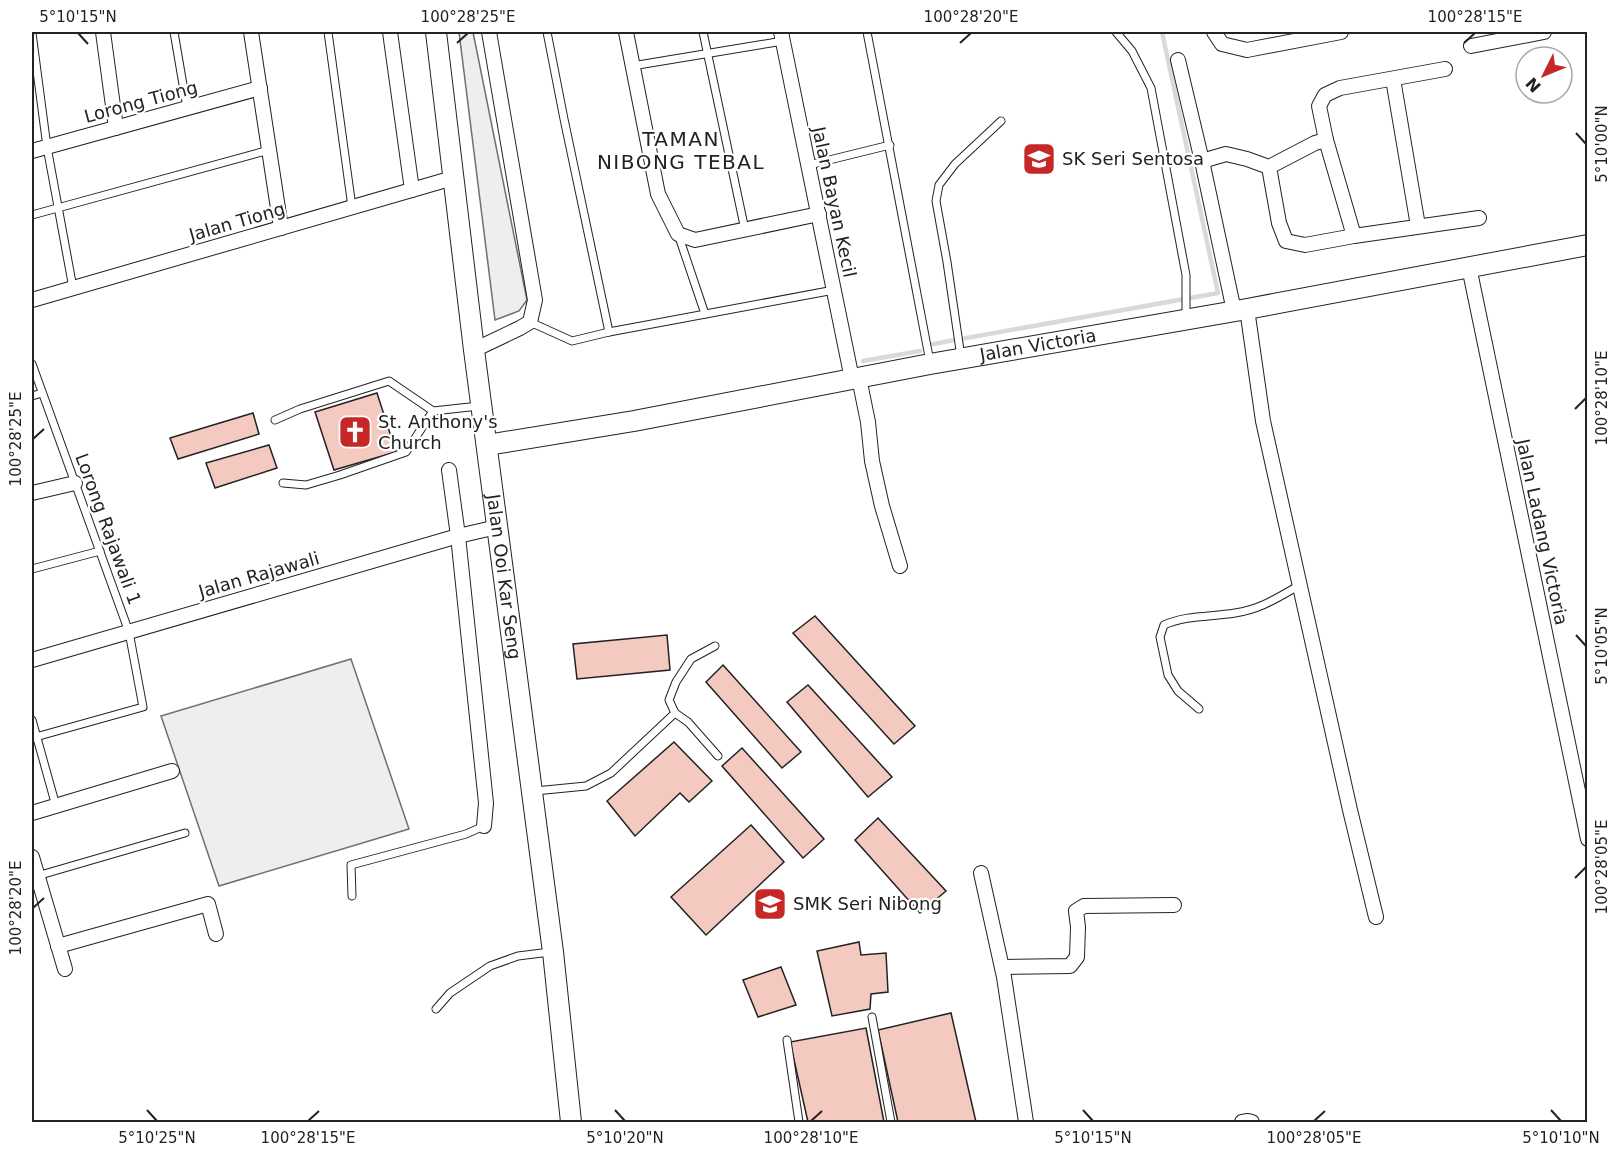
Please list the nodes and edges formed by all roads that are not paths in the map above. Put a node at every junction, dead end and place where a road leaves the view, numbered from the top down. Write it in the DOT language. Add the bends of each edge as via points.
graph roads {
  1 [pos="102,32"];
  2 [pos="174,32"];
  3 [pos="251,32"];
  4 [pos="328,32"];
  5 [pos="390,32"];
  6 [pos="436,32"];
  7 [pos="489,32"];
  8 [pos="547,32"];
  9 [pos="626,32"];
  10 [pos="703,32"];
  11 [pos="867,32"];
  12 [pos="1116,32"];
  13 [pos="1214,32"];
  14 [pos="1341,32"];
  15 [pos="1544,32"];
  16 [pos="32,33"];
  17 [pos="782,36"];
  18 [pos="1295,36"];
  19 [pos="1471,46"];
  20 [pos="707,53"];
  21 [pos="1178,60"];
  22 [pos="633,66"];
  23 [pos="1445,69"];
  24 [pos="1393,79"];
  25 [pos="260,88"];
  26 [pos="187,108"];
  27 [pos="1001,121"];
  28 [pos="116,128"];
  29 [pos="1326,140"];
  30 [pos="890,145"];
  31 [pos="47,147"];
  32 [pos="269,150"];
  33 [pos="32,151"];
  34 [pos="1202,161"];
  35 [pos="809,165"];
  36 [pos="1269,167"];
  37 [pos="453,178"];
  38 [pos="412,190"];
  39 [pos="352,207"];
  40 [pos="59,208"];
  41 [pos="819,214"];
  42 [pos="32,215"];
  43 [pos="1479,218"];
  44 [pos="1418,226"];
  45 [pos="281,228"];
  46 [pos="745,230"];
  47 [pos="678,234"];
  48 [pos="1354,236"];
  49 [pos="1587,245"];
  50 [pos="1469,267"];
  51 [pos="73,288"];
  52 [pos="834,290"];
  53 [pos="32,300"];
  54 [pos="1241,310"];
  55 [pos="1186,313"];
  56 [pos="705,314"];
  57 [pos="530,322"];
  58 [pos="609,332"];
  59 [pos="474,350"];
  60 [pos="961,352"];
  61 [pos="32,364"];
  62 [pos="930,364"];
  63 [pos="856,378"];
  64 [pos="42,393"];
  65 [pos="32,396"];
  66 [pos="482,405"];
  67 [pos="433,411"];
  68 [pos="275,420"];
  69 [pos="487,446"];
  70 [pos="449,470"];
  71 [pos="75,483"];
  72 [pos="283,483"];
  73 [pos="32,493"];
  74 [pos="497,527"];
  75 [pos="458,536"];
  76 [pos="100,551"];
  77 [pos="900,566"];
  78 [pos="32,569"];
  79 [pos="1300,585"];
  80 [pos="129,632"];
  81 [pos="715,646"];
  82 [pos="32,660"];
  83 [pos="1199,709"];
  84 [pos="675,713"];
  85 [pos="32,720"];
  86 [pos="34,738"];
  87 [pos="718,756"];
  88 [pos="172,771"];
  89 [pos="533,792"];
  90 [pos="56,806"];
  91 [pos="32,813"];
  92 [pos="484,826"];
  93 [pos="185,833"];
  94 [pos="1587,839"];
  95 [pos="32,857"];
  96 [pos="981,873"];
  97 [pos="37,876"];
  98 [pos="352,896"];
  99 [pos="1174,905"];
  100 [pos="1376,917"];
  101 [pos="216,934"];
  102 [pos="58,946"];
  103 [pos="553,952"];
  104 [pos="1002,967"];
  105 [pos="65,969"];
  106 [pos="436,1010"];
  107 [pos="872,1017"];
  108 [pos="787,1040"];
  109 [pos="571,1122"];
  110 [pos="799,1122"];
  111 [pos="891,1122"];
  112 [pos="1026,1122"];
  113 [pos="1242,1122"];
  114 [pos="1252,1122"];
  1 -- 28 [label="street"];
  2 -- 26 [label="lane"];
  3 -- 25 [label="street"];
  4 -- 39 [label="lane"];
  5 -- 38 [label="street"];
  6 -- 37 [label="main road, Jalan Ooi Kar Seng"];
  7 -- 57 [label="street" via="535,300"];
  8 -- 58 [label="lane"];
  9 -- 22 [label="street"];
  10 -- 20 [label="lane"];
  11 -- 30 [label="lane"];
  12 -- 55 [label="lane" via="1132,51 1151,88 1186,275"];
  13 -- 18 [label="street" via="1222,44 1247,50"];
  14 -- 18 [label="street"];
  15 -- 19 [label="street"];
  16 -- 31 [label="lane"];
  17 -- 20 [label="lane"];
  17 -- 35 [label="street, Jalan Bayan Kecil"];
  20 -- 22 [label="lane"];
  20 -- 46 [label="lane"];
  21 -- 34 [label="street"];
  22 -- 47 [label="street" via="658,194"];
  23 -- 24 [label="street"];
  24 -- 29 [label="street" via="1340,88 1325,95 1320,106"];
  24 -- 44 [label="street"];
  25 -- 26 [label="street, Lorong Tiong"];
  25 -- 32 [label="street"];
  26 -- 28 [label="street, Lorong Tiong"];
  27 -- 60 [label="lane" via="955,164 939,185 936,201"];
  28 -- 31 [label="street, Lorong Tiong"];
  29 -- 36 [label="street"];
  29 -- 48 [label="street"];
  30 -- 35 [label="lane"];
  30 -- 62 [label="lane"];
  31 -- 33 [label="street, Lorong Tiong"];
  31 -- 40 [label="lane"];
  32 -- 40 [label="lane"];
  32 -- 45 [label="street"];
  34 -- 36 [label="street" via="1226,154"];
  34 -- 54 [label="street"];
  35 -- 41 [label="street, Jalan Bayan Kecil"];
  36 -- 48 [label="street" via="1286,241 1305,245"];
  37 -- 38 [label="street, Jalan Tiong"];
  37 -- 59 [label="main road, Jalan Ooi Kar Seng"];
  38 -- 39 [label="street, Jalan Tiong"];
  39 -- 45 [label="street, Jalan Tiong"];
  40 -- 42 [label="lane"];
  40 -- 51 [label="lane"];
  41 -- 46 [label="street"];
  41 -- 52 [label="street, Jalan Bayan Kecil"];
  43 -- 44 [label="street"];
  44 -- 48 [label="street"];
  45 -- 51 [label="street, Jalan Tiong"];
  46 -- 47 [label="street" via="695,240"];
  47 -- 56 [label="lane"];
  49 -- 50 [label="main road, Jalan Victoria"];
  50 -- 54 [label="main road, Jalan Victoria"];
  50 -- 94 [label="street, Jalan Ladang Victoria"];
  51 -- 53 [label="street, Jalan Tiong"];
  52 -- 56 [label="lane"];
  52 -- 63 [label="street, Jalan Bayan Kecil"];
  54 -- 55 [label="main road, Jalan Victoria"];
  54 -- 79 [label="street"];
  55 -- 60 [label="main road, Jalan Victoria"];
  56 -- 58 [label="lane"];
  57 -- 58 [label="lane" via="572,341"];
  57 -- 59 [label="street"];
  59 -- 66 [label="main road, Jalan Ooi Kar Seng"];
  60 -- 62 [label="main road, Jalan Victoria"];
  61 -- 64 [label="lane, Lorong Rajawali 1"];
  62 -- 63 [label="main road, Jalan Victoria"];
  63 -- 69 [label="main road, Jalan Victoria"];
  63 -- 77 [label="street, Jalan Bayan Kecil" via="868,422 882,506"];
  64 -- 65 [label="lane"];
  64 -- 71 [label="lane, Lorong Rajawali 1"];
  66 -- 67 [label="lane"];
  66 -- 69 [label="main road, Jalan Ooi Kar Seng"];
  67 -- 68 [label="lane" via="389,381"];
  67 -- 72 [label="lane" via="406,452 306,485"];
  69 -- 74 [label="main road, Jalan Ooi Kar Seng"];
  70 -- 75 [label="street"];
  71 -- 73 [label="street"];
  71 -- 76 [label="lane, Lorong Rajawali 1"];
  74 -- 75 [label="street, Jalan Rajawali"];
  74 -- 89 [label="main road, Jalan Ooi Kar Seng"];
  75 -- 80 [label="street, Jalan Rajawali"];
  75 -- 92 [label="street" via="486,804"];
  76 -- 78 [label="lane"];
  76 -- 80 [label="lane, Lorong Rajawali 1"];
  79 -- 83 [label="lane" via="1261,607 1164,625 1160,637 1168,675"];
  79 -- 100 [label="street"];
  80 -- 82 [label="street, Jalan Rajawali"];
  80 -- 86 [label="lane, Lorong Rajawali 1" via="143,707"];
  81 -- 84 [label="lane" via="691,659 676,682 669,700"];
  84 -- 87 [label="lane"];
  84 -- 89 [label="lane" via="603,777 586,786"];
  85 -- 86 [label="lane"];
  86 -- 90 [label="lane"];
  88 -- 90 [label="street"];
  89 -- 103 [label="main road, Jalan Ooi Kar Seng"];
  90 -- 91 [label="street"];
  92 -- 98 [label="lane" via="351,865"];
  93 -- 97 [label="lane"];
  95 -- 97 [label="street"];
  96 -- 104 [label="street"];
  97 -- 102 [label="street"];
  99 -- 104 [label="street" via="1084,906 1076,911 1077,957 1070,966"];
  101 -- 102 [label="street" via="208,904"];
  102 -- 105 [label="street"];
  103 -- 106 [label="lane" via="518,956 490,966 450,993"];
  103 -- 109 [label="main road, Jalan Ooi Kar Seng"];
  104 -- 112 [label="street"];
  107 -- 111 [label="lane"];
  108 -- 110 [label="lane"];
  113 -- 114 [label="street"];
}
